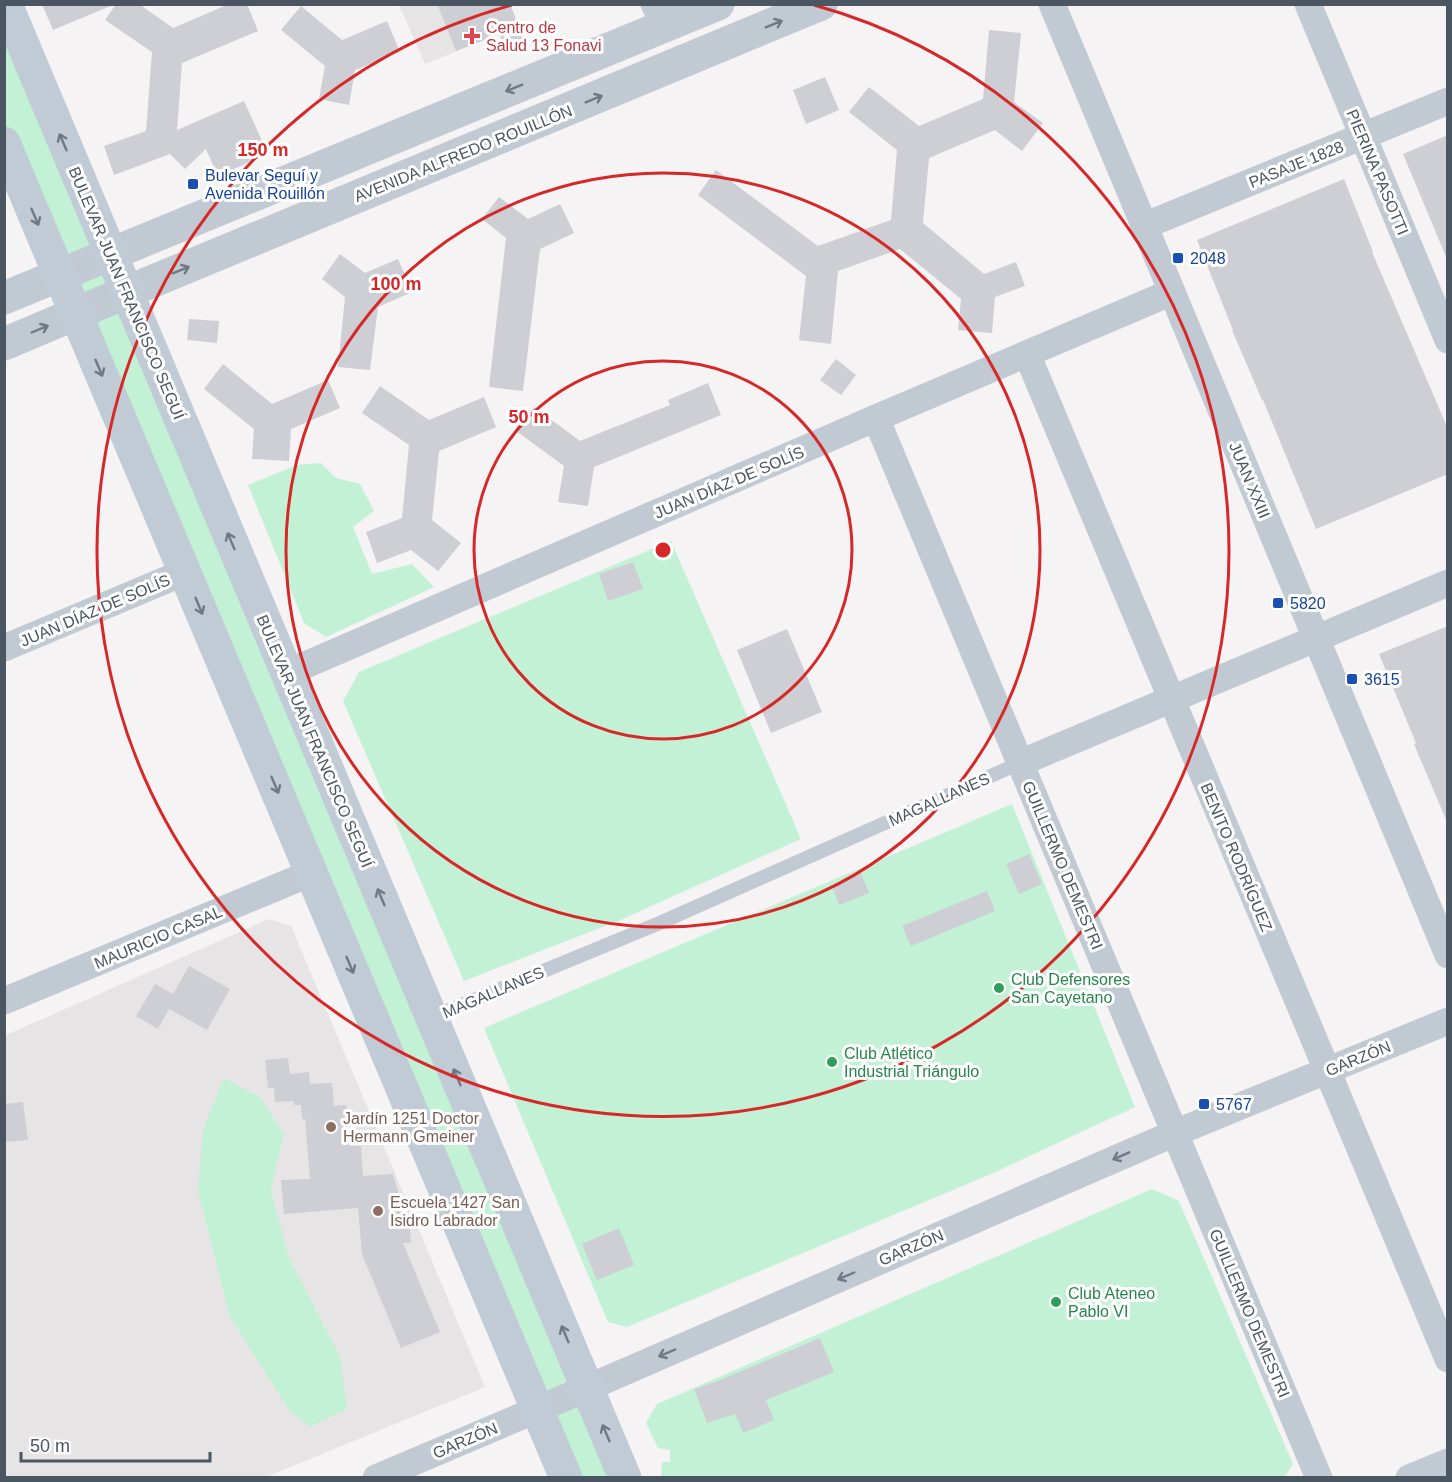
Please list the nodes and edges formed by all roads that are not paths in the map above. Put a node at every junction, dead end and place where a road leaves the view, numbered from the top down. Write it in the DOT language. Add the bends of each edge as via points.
graph roads {
  1 [pos="6,4"];
  2 [pos="718,4"];
  3 [pos="821,4"];
  4 [pos="1052,4"];
  5 [pos="1308,4"];
  6 [pos="660,15"];
  7 [pos="1448,102"];
  8 [pos="1363,136"];
  9 [pos="4,143"];
  10 [pos="1144,226"];
  11 [pos="110,254"];
  12 [pos="60,275"];
  13 [pos="127,292"];
  14 [pos="1172,292"];
  15 [pos="4,298"];
  16 [pos="76,314"];
  17 [pos="1448,340"];
  18 [pos="4,344"];
  19 [pos="1027,354"];
  20 [pos="876,418"];
  21 [pos="185,572"];
  22 [pos="1448,583"];
  23 [pos="1316,639"];
  24 [pos="4,648"];
  25 [pos="287,673"];
  26 [pos="1171,700"];
  27 [pos="1020,763"];
  28 [pos="311,873"];
  29 [pos="1448,955"];
  30 [pos="4,1001"];
  31 [pos="432,1017"];
  32 [pos="1448,1021"];
  33 [pos="1327,1070"];
  34 [pos="1175,1132"];
  35 [pos="1448,1359"];
  36 [pos="587,1388"];
  37 [pos="537,1410"];
  38 [pos="1448,1461"];
  39 [pos="376,1478"];
  40 [pos="566,1478"];
  41 [pos="625,1478"];
  42 [pos="1319,1478"];
  43 [pos="1409,1478"];
  11 -- 1 [label="main road, BULEVAR JUAN FRANCISCO SEGUÍ, one-way"];
  2 -- 6 [label="street"];
  13 -- 3 [label="street, AVENIDA ALFREDO ROUILLÓN, one-way"];
  4 -- 10 [label="street, JUAN XXIII"];
  5 -- 8 [label="street, PIERINA PASOTTI"];
  6 -- 11 [label="street, one-way"];
  7 -- 8 [label="street, PASAJE 1828"];
  8 -- 10 [label="street, PASAJE 1828"];
  8 -- 17 [label="street, PIERINA PASOTTI"];
  9 -- 12 [label="main road, one-way"];
  10 -- 14 [label="street, JUAN XXIII"];
  11 -- 12 [label="street"];
  11 -- 13 [label="main road, BULEVAR JUAN FRANCISCO SEGUÍ"];
  12 -- 15 [label="street"];
  12 -- 16 [label="main road"];
  13 -- 16 [label="street, AVENIDA ALFREDO ROUILLÓN"];
  25 -- 13 [label="main road, BULEVAR JUAN FRANCISCO SEGUÍ, one-way"];
  14 -- 19 [label="street, JUAN DÍAZ DE SOLÍS"];
  14 -- 23 [label="street, JUAN XXIII"];
  18 -- 16 [label="street, AVENIDA ALFREDO ROUILLÓN, one-way"];
  16 -- 21 [label="main road, one-way"];
  19 -- 20 [label="street, JUAN DÍAZ DE SOLÍS"];
  19 -- 26 [label="street, BENITO RODRÍGUEZ"];
  20 -- 25 [label="street, JUAN DÍAZ DE SOLÍS"];
  20 -- 27 [label="street, GUILLERMO DEMESTRI"];
  21 -- 24 [label="street, JUAN DÍAZ DE SOLÍS"];
  21 -- 28 [label="main road, one-way"];
  22 -- 23 [label="street, MAGALLANES"];
  23 -- 26 [label="street, MAGALLANES"];
  23 -- 29 [label="street, JUAN XXIII"];
  31 -- 25 [label="main road, BULEVAR JUAN FRANCISCO SEGUÍ, one-way"];
  26 -- 27 [label="street, MAGALLANES"];
  26 -- 33 [label="street, BENITO RODRÍGUEZ"];
  27 -- 31 [label="lane, MAGALLANES" via="662,922"];
  27 -- 34 [label="street, GUILLERMO DEMESTRI"];
  28 -- 30 [label="street, MAURICIO CASAL"];
  28 -- 37 [label="main road, one-way"];
  36 -- 31 [label="main road, BULEVAR JUAN FRANCISCO SEGUÍ, one-way"];
  32 -- 33 [label="street, GARZÓN"];
  33 -- 34 [label="street, GARZÓN"];
  33 -- 35 [label="street, BENITO RODRÍGUEZ"];
  34 -- 36 [label="street, GARZÓN, one-way"];
  34 -- 42 [label="street, GUILLERMO DEMESTRI"];
  36 -- 37 [label="street, GARZÓN"];
  41 -- 36 [label="main road, BULEVAR JUAN FRANCISCO SEGUÍ, one-way"];
  37 -- 39 [label="street, GARZÓN"];
  37 -- 40 [label="main road"];
  38 -- 43 [label="street"];
}
